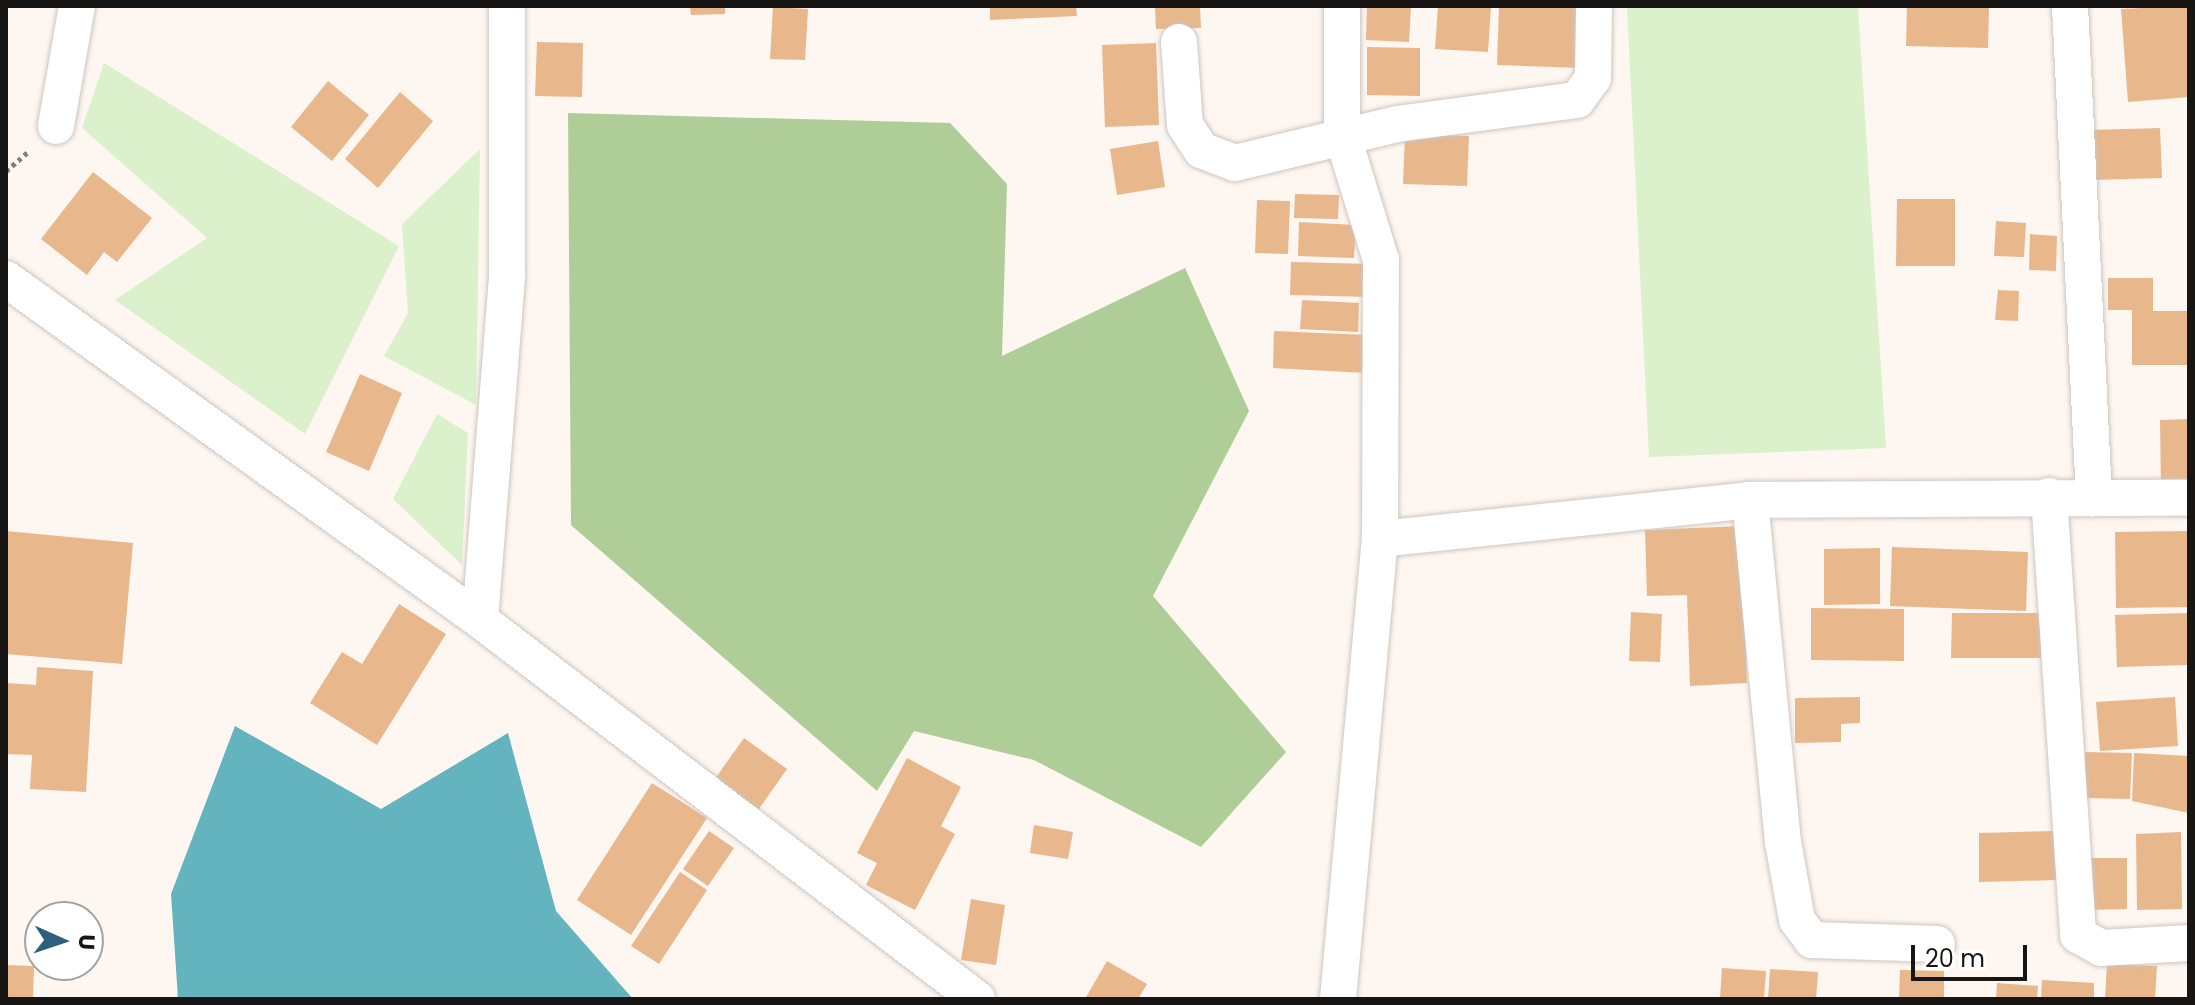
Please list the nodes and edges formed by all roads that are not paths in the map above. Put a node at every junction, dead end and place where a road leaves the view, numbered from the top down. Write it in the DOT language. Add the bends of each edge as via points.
graph roads {
  1 [pos="77,6"];
  2 [pos="507,6"];
  3 [pos="1342,6"];
  4 [pos="1594,6"];
  5 [pos="2070,6"];
  6 [pos="1179,42"];
  7 [pos="56,126"];
  8 [pos="1342,134"];
  9 [pos="6,279"];
  10 [pos="2049,496"];
  11 [pos="2094,498"];
  12 [pos="2189,498"];
  13 [pos="1750,500"];
  14 [pos="1380,539"];
  15 [pos="480,620"];
  16 [pos="2189,943"];
  17 [pos="1937,944"];
  18 [pos="977,999"];
  19 [pos="1338,999"];
  1 -- 7 [label="street"];
  2 -- 15 [label="street" via="507,274"];
  3 -- 8 [label="street"];
  4 -- 8 [label="street" via="1593,78 1577,100"];
  5 -- 11 [label="street"];
  6 -- 8 [label="street" via="1185,125 1215,160 1257,161"];
  8 -- 14 [label="street" via="1380,241"];
  9 -- 15 [label="street"];
  10 -- 11 [label="street"];
  10 -- 13 [label="street"];
  10 -- 16 [label="street" via="2078,935 2101,948"];
  11 -- 12 [label="street"];
  13 -- 14 [label="street"];
  13 -- 17 [label="street" via="1783,842 1797,920 1812,940"];
  14 -- 19 [label="street"];
  15 -- 18 [label="street"];
}
